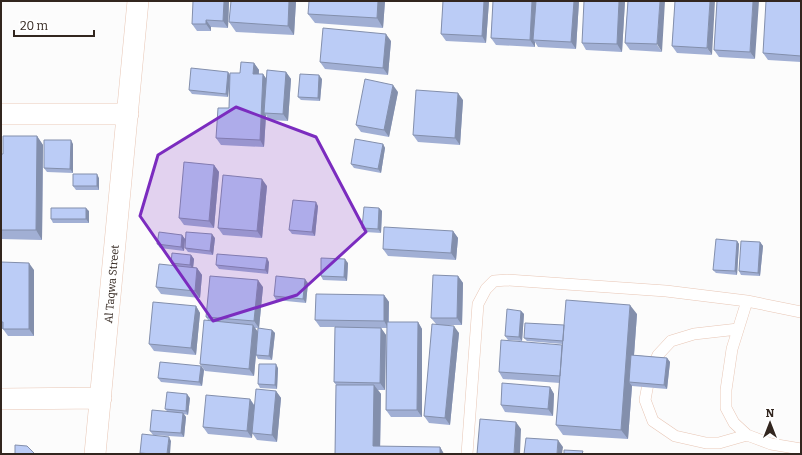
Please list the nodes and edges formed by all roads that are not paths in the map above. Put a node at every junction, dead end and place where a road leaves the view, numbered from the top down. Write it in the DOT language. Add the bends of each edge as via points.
graph roads {
  1 [pos="138,1"];
  2 [pos="1,114"];
  3 [pos="128,114"];
  4 [pos="747,301"];
  5 [pos="801,312"];
  6 [pos="738,329"];
  7 [pos="101,398"];
  8 [pos="1,399"];
  9 [pos="747,435"];
  10 [pos="801,449"];
  11 [pos="95,454"];
  12 [pos="467,454"];
  1 -- 3 [label="street, Al Taqwa Street"];
  2 -- 3 [label="street"];
  3 -- 7 [label="street, Al Taqwa Street"];
  4 -- 5 [label="lane"];
  4 -- 6 [label="lane"];
  4 -- 12 [label="lane" via="666,291 494,281 478,304"];
  6 -- 9 [label="lane" via="732,349 726,408 734,422"];
  6 -- 9 [label="lane" via="694,334 671,341 655,361 645,400 652,421 675,436 706,444"];
  7 -- 8 [label="street"];
  7 -- 11 [label="street, Al Taqwa Street"];
  9 -- 10 [label="lane" via="771,444"];
}
